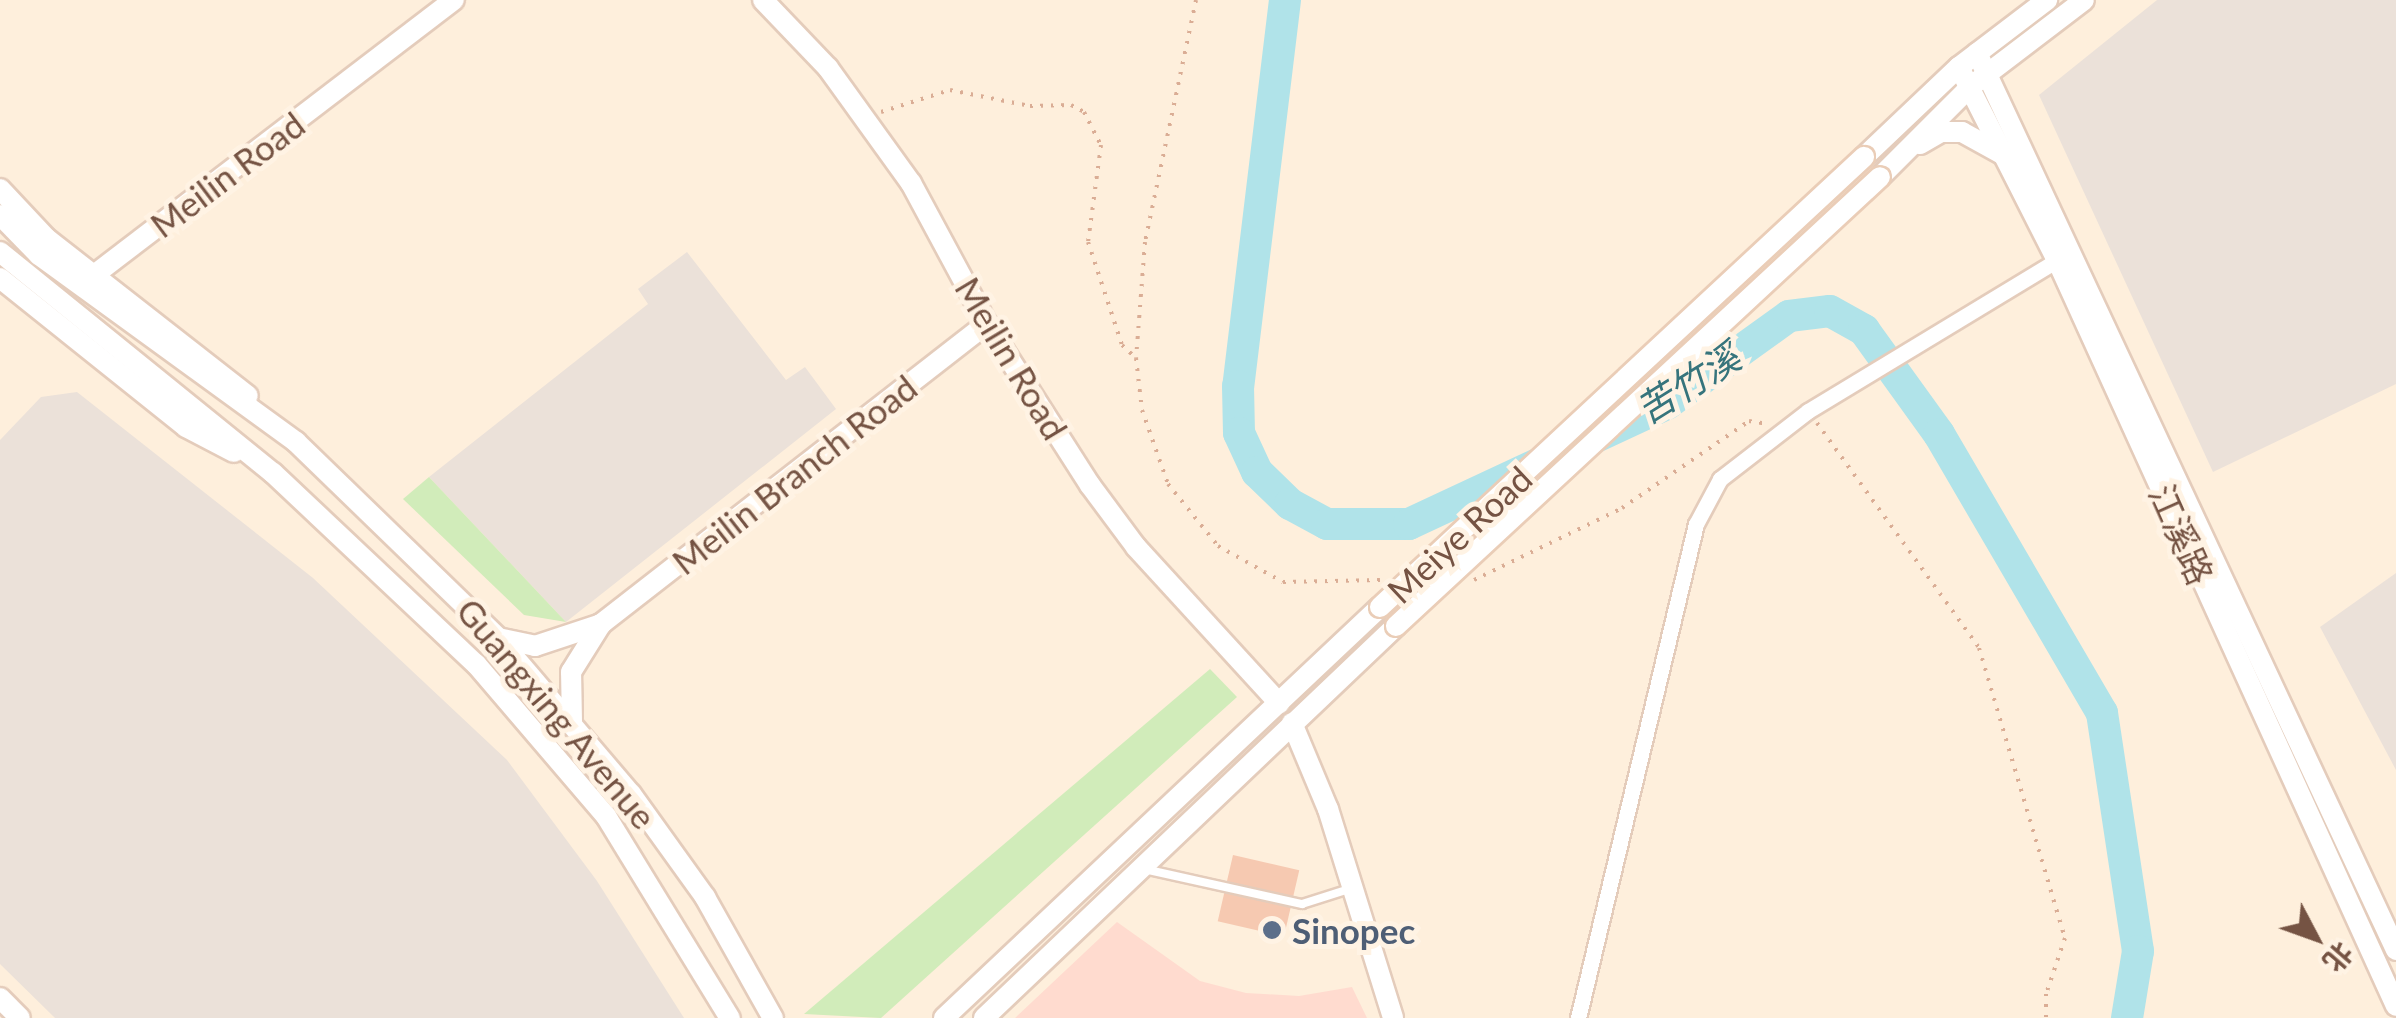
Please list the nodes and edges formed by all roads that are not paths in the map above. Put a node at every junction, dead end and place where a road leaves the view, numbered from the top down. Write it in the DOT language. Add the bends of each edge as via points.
graph roads {
  1 [pos="762,0"];
  2 [pos="2047,0"];
  3 [pos="2084,0"];
  4 [pos="443,3"];
  5 [pos="1977,53"];
  6 [pos="1959,67"];
  7 [pos="1987,73"];
  8 [pos="1970,87"];
  9 [pos="1905,152"];
  10 [pos="2004,155"];
  11 [pos="0,189"];
  12 [pos="0,214"];
  13 [pos="0,252"];
  14 [pos="2057,260"];
  15 [pos="94,276"];
  16 [pos="0,278"];
  17 [pos="987,324"];
  18 [pos="296,442"];
  19 [pos="273,473"];
  20 [pos="601,624"];
  21 [pos="498,638"];
  22 [pos="1279,702"];
  23 [pos="572,722"];
  24 [pos="1292,723"];
  25 [pos="1141,868"];
  26 [pos="1352,888"];
  27 [pos="2396,950"];
  28 [pos="0,998"];
  29 [pos="2396,1006"];
  30 [pos="996,1013"];
  31 [pos="772,1016"];
  32 [pos="20,1018"];
  33 [pos="730,1018"];
  34 [pos="944,1018"];
  35 [pos="1393,1018"];
  36 [pos="1578,1018"];
  1 -- 17 [label="main road, Meilin Road" via="864,116 912,183"];
  2 -- 5 [label="main road, Meiye Road"];
  3 -- 7 [label="main road, Meiye Road"];
  4 -- 15 [label="main road, Meilin Road"];
  5 -- 6 [label="main road, Meiye Road"];
  5 -- 7 [label="main road, 江溪路"];
  6 -- 8 [label="main road, 江溪路"];
  6 -- 22 [label="main road, Meiye Road, bridge"];
  7 -- 8 [label="main road, Meiye Road"];
  7 -- 27 [label="main road, 江溪路"];
  8 -- 9 [label="main road, Meiye Road"];
  8 -- 10 [label="main road, 江溪路"];
  9 -- 10 [label="main road" via="1941,132 1962,132"];
  9 -- 24 [label="main road, Meiye Road, bridge"];
  10 -- 14 [label="main road, 江溪路"];
  11 -- 15 [label="main road, Guangxing Avenue"];
  12 -- 18 [label="main road, Guangxing Avenue" via="39,255"];
  13 -- 19 [label="main road, Guangxing Avenue"];
  14 -- 29 [label="main road, 江溪路"];
  14 -- 36 [label="street" via="1808,410 1720,479 1696,524"];
  15 -- 18 [label="main road, Guangxing Avenue" via="225,375"];
  16 -- 19 [label="main road, Guangxing Avenue" via="186,427"];
  17 -- 20 [label="main road, Meilin Branch Road"];
  17 -- 22 [label="main road, Meilin Road" via="1136,547"];
  18 -- 21 [label="main road, Guangxing Avenue"];
  19 -- 33 [label="main road, Guangxing Avenue" via="386,572 547,742 606,816"];
  20 -- 21 [label="main road" via="536,646"];
  20 -- 23 [label="main road" via="572,672"];
  21 -- 23 [label="main road, Guangxing Avenue"];
  22 -- 34 [label="main road, Meiye Road"];
  23 -- 31 [label="main road, Guangxing Avenue" via="705,897"];
  24 -- 25 [label="main road, Meiye Road"];
  24 -- 26 [label="main road"];
  25 -- 26 [label="lane" via="1302,904"];
  25 -- 30 [label="main road, Meiye Road"];
  26 -- 35 [label="main road"];
  28 -- 32 [label="main road"];
}
